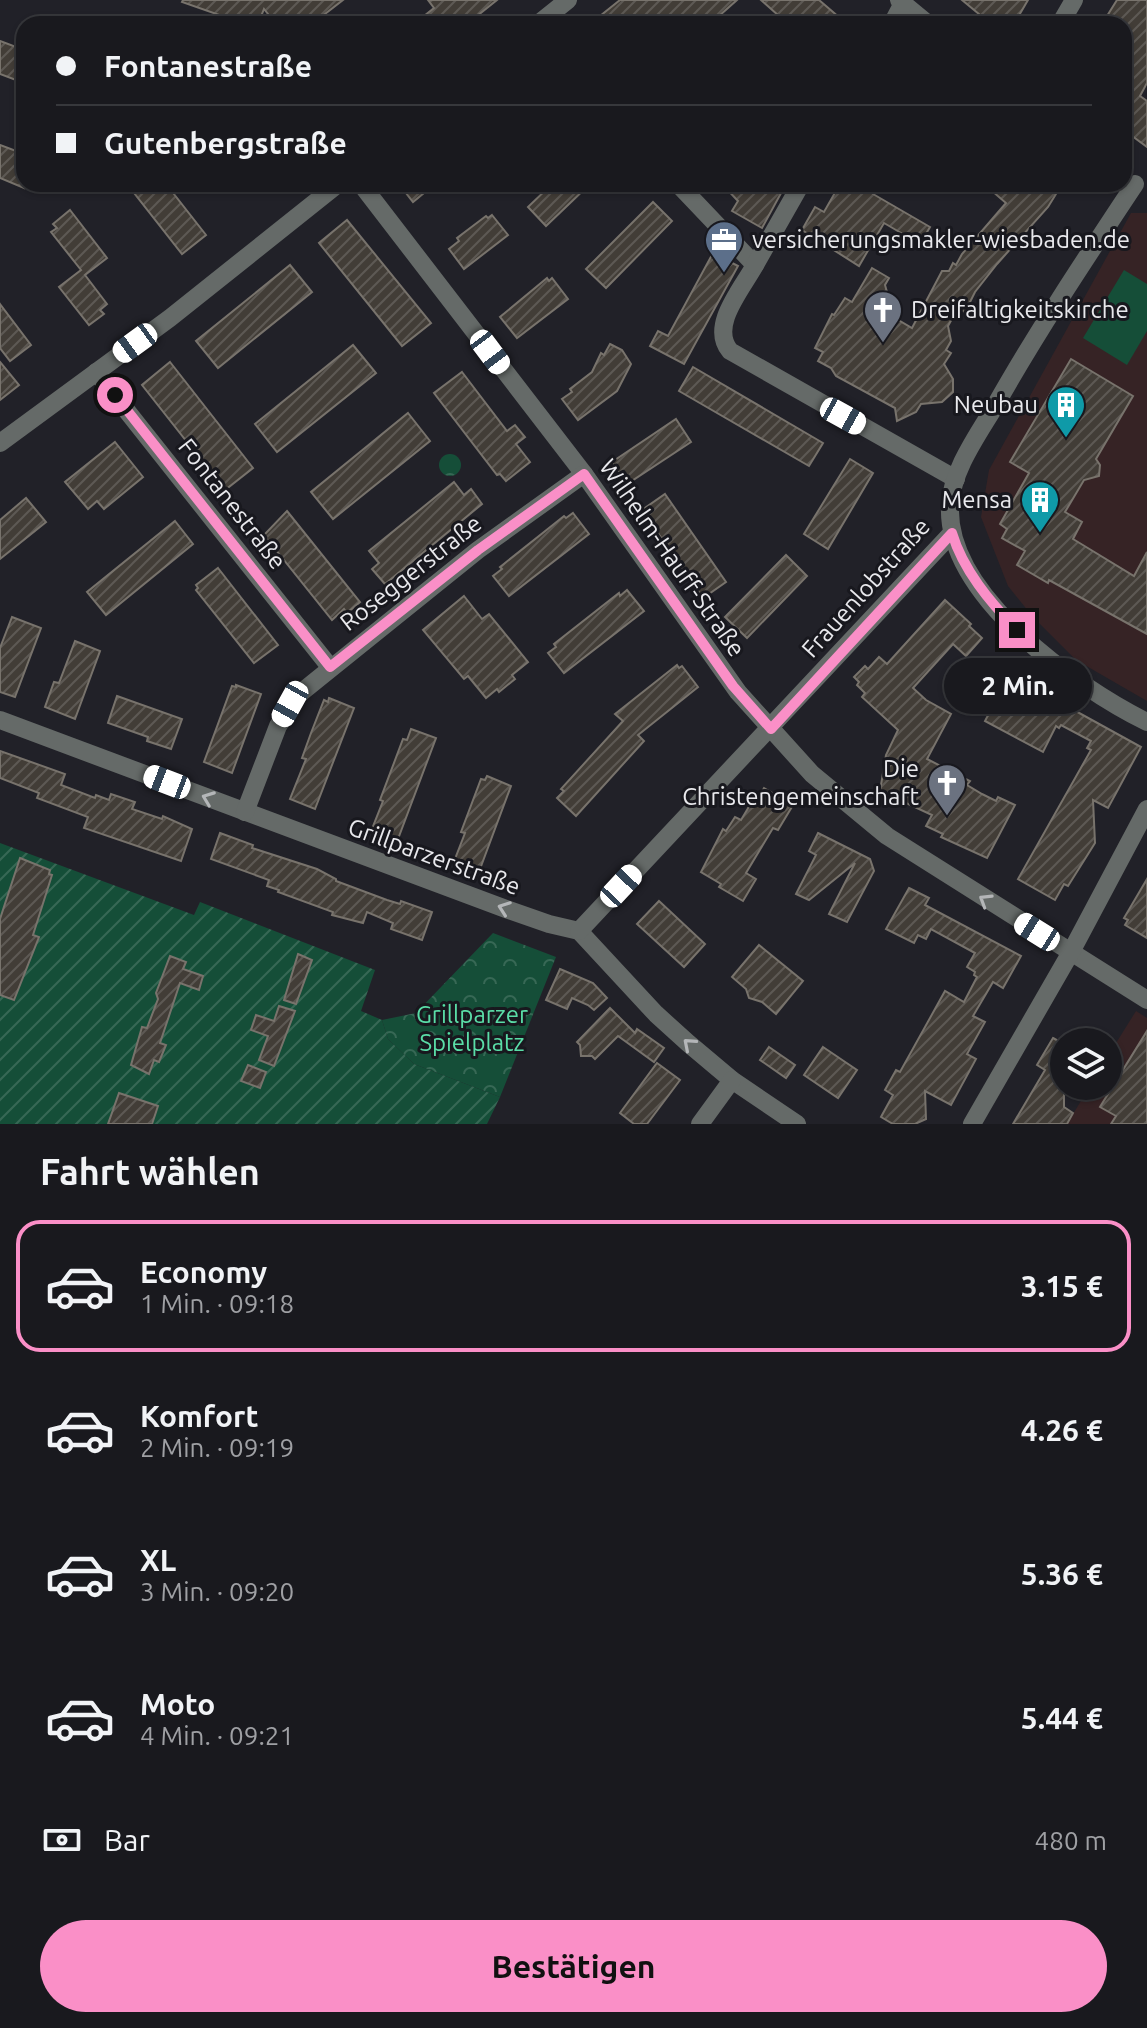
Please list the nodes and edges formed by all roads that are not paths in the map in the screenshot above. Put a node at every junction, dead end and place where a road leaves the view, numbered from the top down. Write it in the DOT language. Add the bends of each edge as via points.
graph roads {
  1 [pos="568,0"];
  2 [pos="901,2"];
  3 [pos="548,16"];
  4 [pos="918,16"];
  5 [pos="328,192"];
  6 [pos="367,192"];
  7 [pos="686,192"];
  8 [pos="796,192"];
  9 [pos="1130,192"];
  10 [pos="755,265"];
  11 [pos="96,372"];
  12 [pos="4,443"];
  13 [pos="584,474"];
  14 [pos="956,479"];
  15 [pos="952,533"];
  16 [pos="330,667"];
  17 [pos="0,720"];
  18 [pos="1147,722"];
  19 [pos="771,729"];
  20 [pos="1147,809"];
  21 [pos="245,812"];
  22 [pos="579,931"];
  23 [pos="1071,952"];
  24 [pos="1147,1000"];
  25 [pos="732,1080"];
  26 [pos="700,1124"];
  27 [pos="797,1124"];
  28 [pos="972,1124"];
  1 -- 3 [label="street"];
  2 -- 4 [label="street"];
  5 -- 11 [label="street"];
  6 -- 13 [label="street, Wilhelm-Hauff-Straße"];
  7 -- 10 [label="street"];
  8 -- 10 [label="street"];
  9 -- 14 [label="street, Frauenlobstraße" via="1037,333"];
  10 -- 14 [label="street" via="723,322 722,336 730,351"];
  11 -- 12 [label="street"];
  11 -- 16 [label="street, Fontanestraße"];
  13 -- 16 [label="street, Roseggerstraße"];
  13 -- 19 [label="street, Wilhelm-Hauff-Straße" via="733,686"];
  14 -- 15 [label="street, Frauenlobstraße"];
  15 -- 18 [label="street" via="975,579 1017,630 1071,677"];
  15 -- 19 [label="street, Frauenlobstraße"];
  16 -- 21 [label="street, Roseggerstraße" via="290,704"];
  21 -- 17 [label="street, Grillparzerstraße, one-way"];
  19 -- 22 [label="street, Frauenlobstraße"];
  23 -- 19 [label="street, Wilhelm-Hauff-Straße, one-way" via="887,836 837,797"];
  20 -- 23 [label="street"];
  22 -- 21 [label="street, Grillparzerstraße, one-way"];
  25 -- 22 [label="street, one-way" via="656,1014"];
  23 -- 24 [label="street, Wilhelm-Hauff-Straße"];
  23 -- 28 [label="street"];
  25 -- 26 [label="street"];
  25 -- 27 [label="street"];
}
